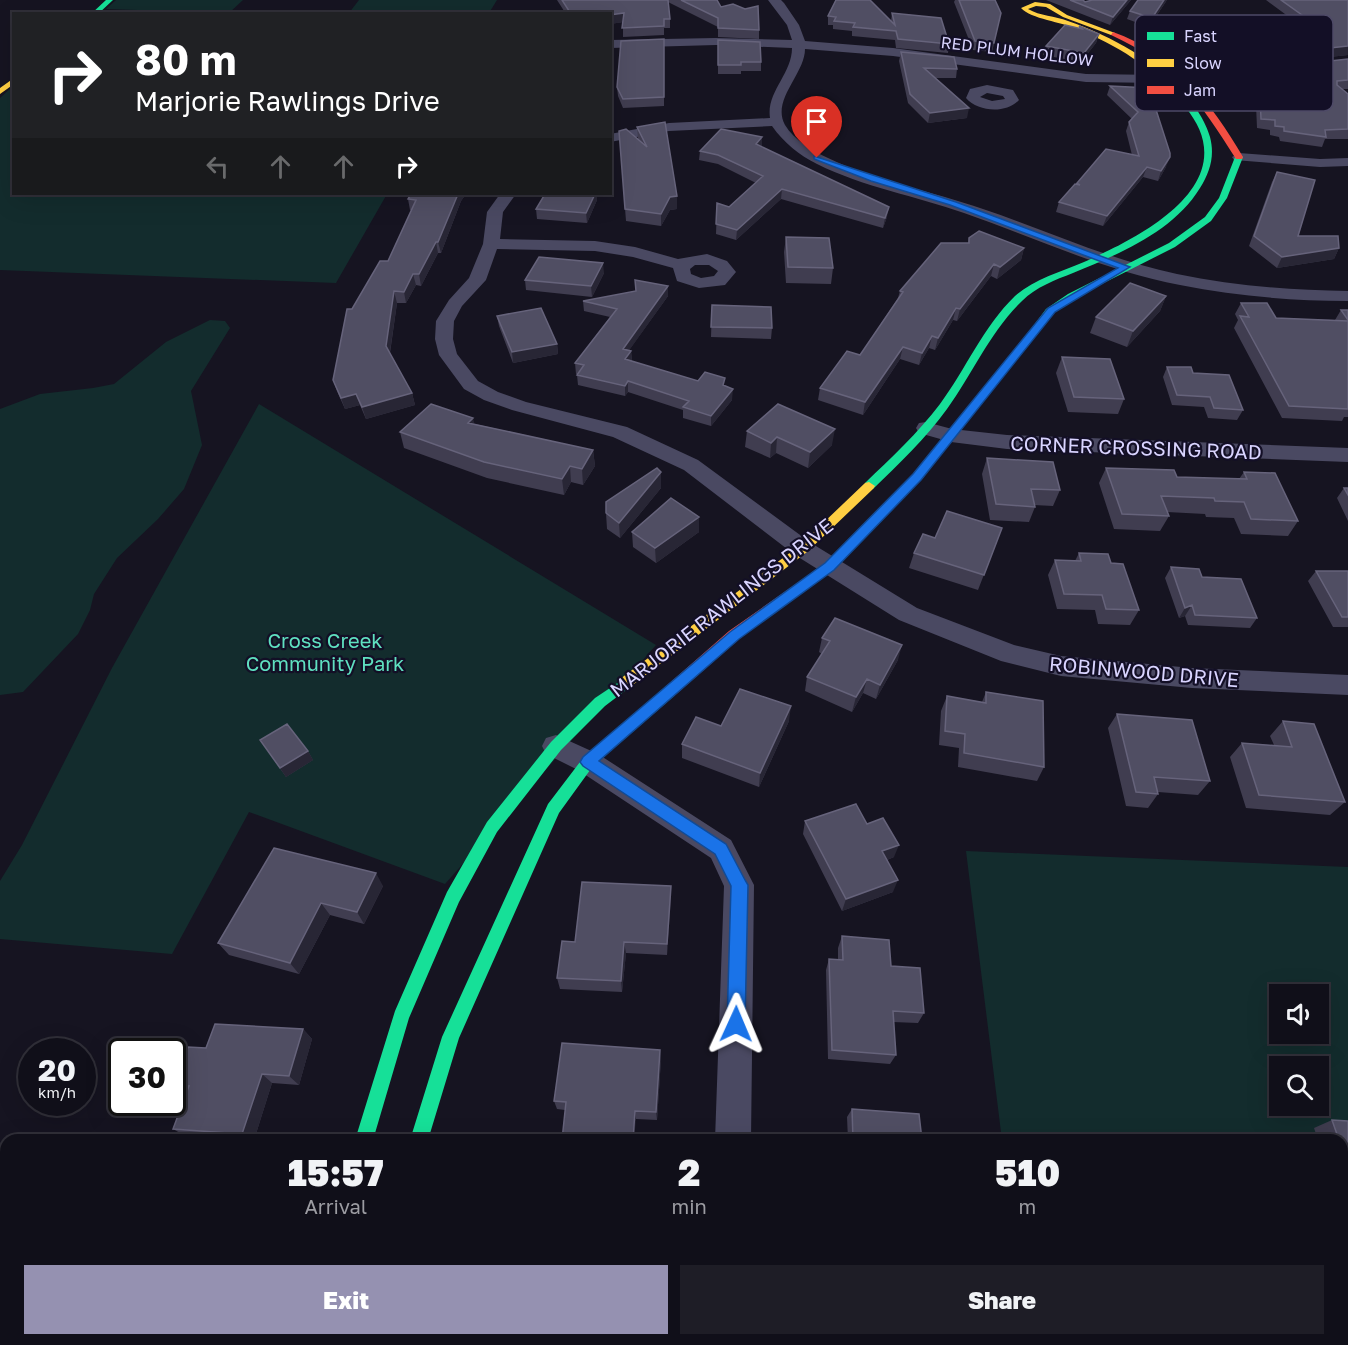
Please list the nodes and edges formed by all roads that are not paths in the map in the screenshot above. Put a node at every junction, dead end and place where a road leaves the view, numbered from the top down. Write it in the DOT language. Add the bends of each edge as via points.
graph roads {
  1 [pos="110,0"];
  2 [pos="774,0"];
  3 [pos="96,12"];
  4 [pos="612,44"];
  5 [pos="1135,44"];
  6 [pos="800,45"];
  7 [pos="1135,54"];
  8 [pos="1008,69"];
  9 [pos="1135,78"];
  10 [pos="12,82"];
  11 [pos="997,90"];
  12 [pos="0,92"];
  13 [pos="1192,111"];
  14 [pos="1212,111"];
  15 [pos="777,122"];
  16 [pos="612,138"];
  17 [pos="1239,157"];
  18 [pos="1348,162"];
  19 [pos="507,195"];
  20 [pos="491,244"];
  21 [pos="1098,258"];
  22 [pos="684,264"];
  23 [pos="1126,267"];
  24 [pos="1348,296"];
  25 [pos="926,428"];
  26 [pos="951,435"];
  27 [pos="1348,455"];
  28 [pos="803,549"];
  29 [pos="830,567"];
  30 [pos="1348,685"];
  31 [pos="556,746"];
  32 [pos="588,762"];
  33 [pos="366,1134"];
  34 [pos="421,1134"];
  35 [pos="733,1134"];
  1 -- 3 [label="street"];
  2 -- 6 [label="street" via="797,33"];
  4 -- 6 [label="street, RED PLUM HOLLOW" via="671,41"];
  5 -- 7 [label="street, MARJORIE RAWLINGS DRIVE" via="1064,16 1053,7 1034,4 1024,8 1028,13 1061,20"];
  6 -- 8 [label="street, RED PLUM HOLLOW" via="923,56"];
  6 -- 15 [label="street" via="793,72 778,99"];
  8 -- 9 [label="street, RED PLUM HOLLOW" via="1061,76"];
  8 -- 11 [label="street"];
  10 -- 12 [label="street"];
  13 -- 21 [label="street, MARJORIE RAWLINGS DRIVE" via="1206,134 1210,153 1204,176 1181,209 1135,242"];
  14 -- 17 [label="street, MARJORIE RAWLINGS DRIVE"];
  15 -- 16 [label="street" via="669,127"];
  15 -- 21 [label="street" via="793,142 840,168 953,204"];
  17 -- 18 [label="street"];
  17 -- 23 [label="street, MARJORIE RAWLINGS DRIVE" via="1229,187 1209,218 1158,254"];
  19 -- 20 [label="street, ROBINWOOD DRIVE" via="495,212"];
  20 -- 22 [label="street" via="589,245"];
  20 -- 28 [label="street, ROBINWOOD DRIVE" via="477,280 445,321 448,355 471,385 519,406 621,432 657,448 691,465"];
  21 -- 23 [label="street"];
  21 -- 25 [label="street, MARJORIE RAWLINGS DRIVE" via="1041,283 1019,298 988,335"];
  23 -- 24 [label="street" via="1250,292"];
  23 -- 26 [label="street, MARJORIE RAWLINGS DRIVE" via="1052,310"];
  25 -- 26 [label="street, CORNER CROSSING ROAD"];
  25 -- 28 [label="street, MARJORIE RAWLINGS DRIVE"];
  26 -- 27 [label="street, CORNER CROSSING ROAD" via="1007,442"];
  26 -- 29 [label="street, MARJORIE RAWLINGS DRIVE" via="917,477"];
  28 -- 29 [label="street, ROBINWOOD DRIVE"];
  28 -- 31 [label="street, MARJORIE RAWLINGS DRIVE" via="600,702"];
  29 -- 30 [label="street, ROBINWOOD DRIVE" via="908,614 1010,654 1061,666 1192,678"];
  29 -- 32 [label="street, MARJORIE RAWLINGS DRIVE" via="734,635"];
  31 -- 32 [label="street"];
  31 -- 33 [label="street, MARJORIE RAWLINGS DRIVE" via="492,827 453,897 401,1017"];
  32 -- 34 [label="street, MARJORIE RAWLINGS DRIVE" via="553,809 451,1037"];
  32 -- 35 [label="street" via="721,849 740,885"];
}
